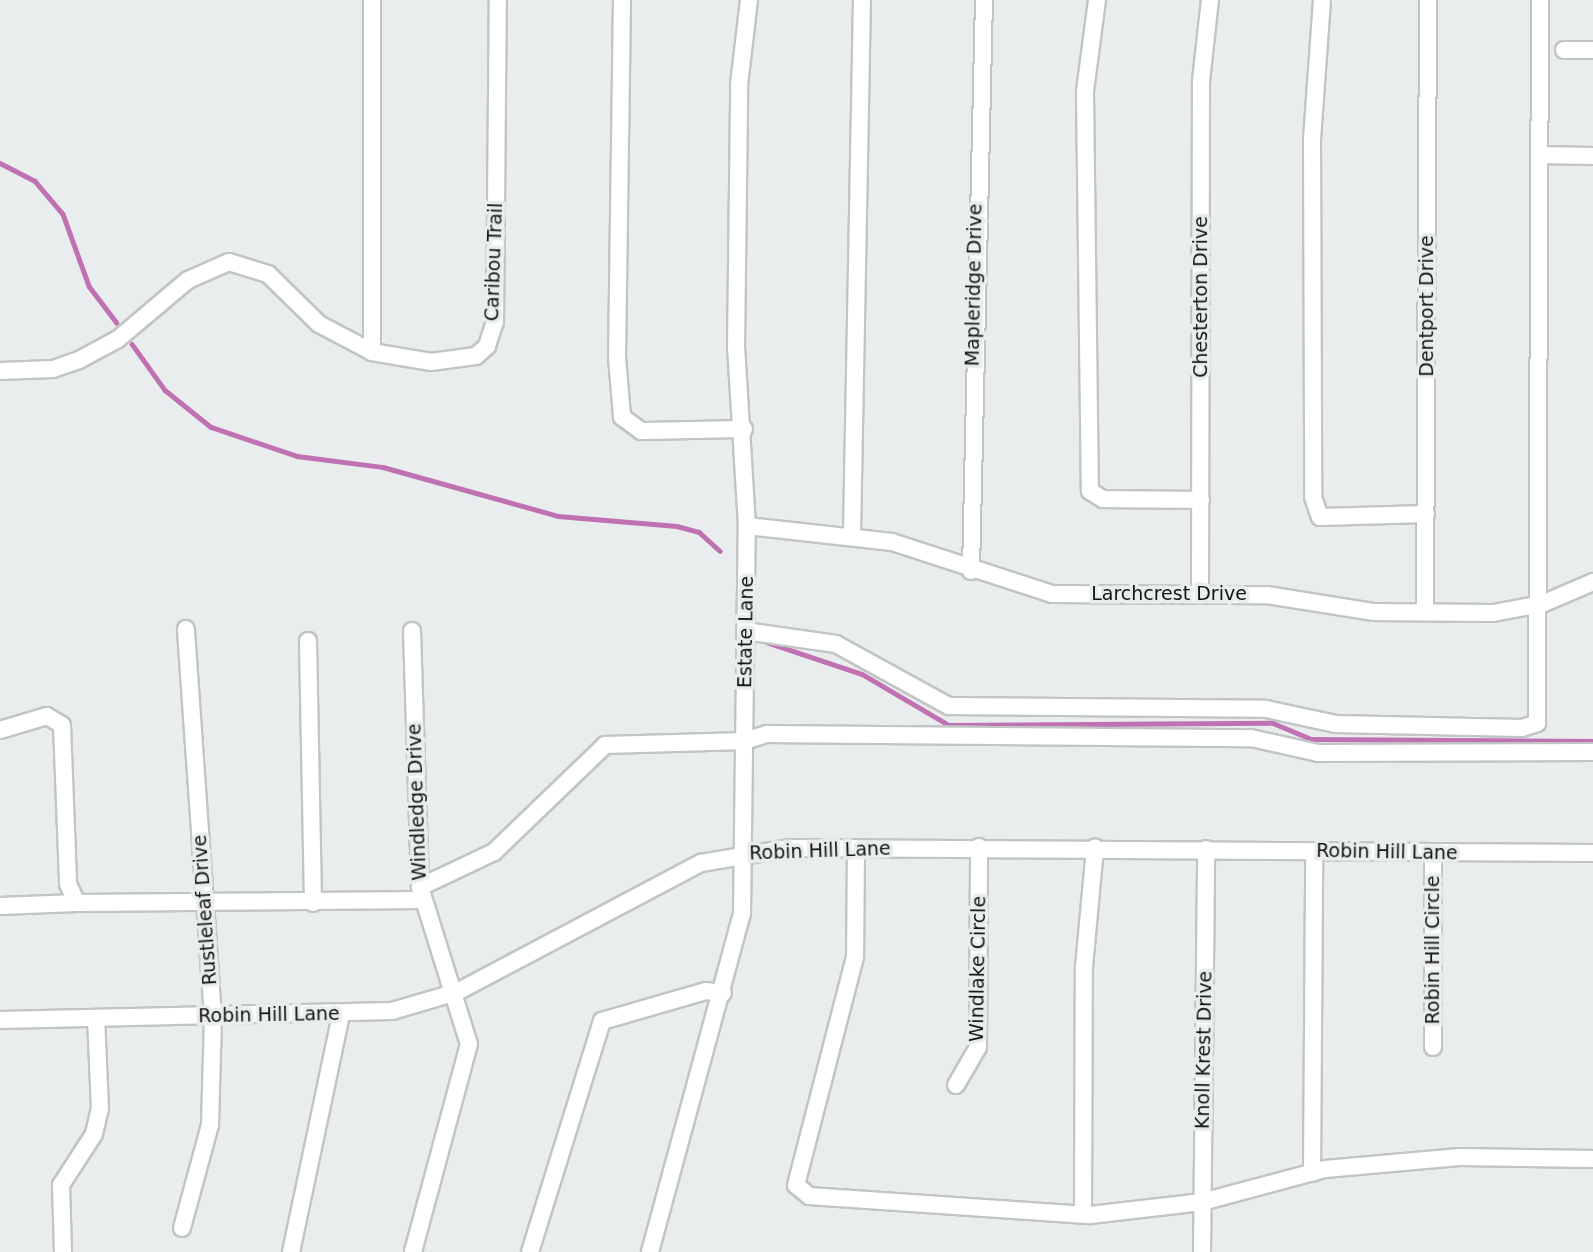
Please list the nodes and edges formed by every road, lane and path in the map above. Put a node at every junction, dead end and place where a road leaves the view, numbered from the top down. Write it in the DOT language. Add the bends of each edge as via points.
graph roads {
  1 [pos="372,0"];
  2 [pos="498,0"];
  3 [pos="622,0"];
  4 [pos="749,0"];
  5 [pos="862,0"];
  6 [pos="984,0"];
  7 [pos="1097,0"];
  8 [pos="1210,0"];
  9 [pos="1322,0"];
  10 [pos="1428,0"];
  11 [pos="1540,0"];
  12 [pos="1564,50"];
  13 [pos="1593,50"];
  14 [pos="1540,155"];
  15 [pos="1593,156"];
  16 [pos="372,352"];
  17 [pos="0,371"];
  18 [pos="744,429"];
  19 [pos="1201,500"];
  20 [pos="1426,514"];
  21 [pos="747,526"];
  22 [pos="852,534"];
  23 [pos="971,571"];
  24 [pos="1593,582"];
  25 [pos="1200,595"];
  26 [pos="1542,604"];
  27 [pos="1425,612"];
  28 [pos="186,629"];
  29 [pos="412,631"];
  30 [pos="745,631"];
  31 [pos="308,641"];
  32 [pos="0,730"];
  33 [pos="745,741"];
  34 [pos="1593,752"];
  35 [pos="979,847"];
  36 [pos="856,848"];
  37 [pos="1095,848"];
  38 [pos="1206,849"];
  39 [pos="1314,851"];
  40 [pos="1433,852"];
  41 [pos="746,853"];
  42 [pos="1593,853"];
  43 [pos="422,893"];
  44 [pos="77,903"];
  45 [pos="206,903"];
  46 [pos="313,903"];
  47 [pos="0,906"];
  48 [pos="457,992"];
  49 [pos="723,993"];
  50 [pos="341,1014"];
  51 [pos="213,1017"];
  52 [pos="96,1018"];
  53 [pos="0,1020"];
  54 [pos="1433,1047"];
  55 [pos="956,1085"];
  56 [pos="1593,1159"];
  57 [pos="1312,1173"];
  58 [pos="1202,1202"];
  59 [pos="1083,1214"];
  60 [pos="182,1228"];
  61 [pos="63,1252"];
  62 [pos="291,1252"];
  63 [pos="413,1252"];
  64 [pos="530,1252"];
  65 [pos="650,1252"];
  66 [pos="1202,1252"];
  1 -- 16 [label="street"];
  2 -- 16 [label="street, Caribou Trail" via="495,322 487,346 463,361"];
  3 -- 18 [label="street" via="617,357 622,417 640,431"];
  4 -- 18 [label="street, Estate Lane" via="738,85 736,348"];
  5 -- 22 [label="street"];
  6 -- 23 [label="street, Mapleridge Drive"];
  7 -- 19 [label="street" via="1085,91 1090,491 1103,499"];
  8 -- 19 [label="street, Chesterton Drive" via="1201,81"];
  9 -- 20 [label="street" via="1312,139 1312,497 1320,517"];
  10 -- 20 [label="street, Dentport Drive"];
  11 -- 14 [label="street"];
  12 -- 13 [label="street"];
  14 -- 15 [label="street"];
  14 -- 26 [label="street"];
  16 -- 17 [label="street, Caribou Trail" via="319,324 268,274 229,262 188,280 118,339 79,360 53,369"];
  18 -- 21 [label="street, Estate Lane"];
  19 -- 25 [label="street, Chesterton Drive"];
  20 -- 27 [label="street, Dentport Drive"];
  21 -- 22 [label="street, Larchcrest Drive"];
  21 -- 30 [label="street, Estate Lane"];
  22 -- 23 [label="street, Larchcrest Drive" via="915,548"];
  23 -- 25 [label="street, Larchcrest Drive" via="1052,593"];
  24 -- 26 [label="street, Larchcrest Drive"];
  25 -- 27 [label="street, Larchcrest Drive"];
  26 -- 27 [label="street, Larchcrest Drive" via="1493,613"];
  26 -- 30 [label="street" via="1540,710 1537,723 1522,728 1336,724 1266,709 949,706 849,649"];
  28 -- 45 [label="street, Rustleleaf Drive"];
  29 -- 43 [label="street, Windledge Drive"];
  30 -- 33 [label="street, Estate Lane"];
  31 -- 46 [label="street"];
  32 -- 44 [label="street" via="47,716 62,725 68,884"];
  33 -- 34 [label="street" via="767,734 1251,738 1318,753"];
  33 -- 41 [label="street, Estate Lane"];
  33 -- 43 [label="street" via="605,746 494,852"];
  35 -- 36 [label="street, Robin Hill Lane"];
  35 -- 37 [label="street, Robin Hill Lane"];
  35 -- 55 [label="street, Windlake Circle" via="978,1047"];
  36 -- 41 [label="street, Robin Hill Lane"];
  36 -- 59 [label="street" via="860,911 855,957 796,1185 808,1196"];
  37 -- 38 [label="street, Robin Hill Lane"];
  37 -- 59 [label="street" via="1084,967"];
  38 -- 39 [label="street, Robin Hill Lane"];
  38 -- 58 [label="street, Knoll Krest Drive"];
  39 -- 40 [label="street, Robin Hill Lane"];
  39 -- 57 [label="street"];
  40 -- 42 [label="street, Robin Hill Lane"];
  40 -- 54 [label="street, Robin Hill Circle"];
  41 -- 48 [label="street, Robin Hill Lane" via="685,870"];
  41 -- 49 [label="street, Estate Lane" via="737,946"];
  43 -- 46 [label="street"];
  43 -- 48 [label="street, Windledge Drive"];
  44 -- 45 [label="street"];
  44 -- 47 [label="street"];
  45 -- 46 [label="street"];
  45 -- 51 [label="street, Rustleleaf Drive"];
  48 -- 50 [label="street, Robin Hill Lane" via="392,1011"];
  48 -- 63 [label="street, Windledge Drive" via="467,1023 466,1066"];
  49 -- 64 [label="street" via="706,991 602,1021"];
  49 -- 65 [label="street, Estate Lane"];
  50 -- 51 [label="street, Robin Hill Lane"];
  50 -- 62 [label="street"];
  51 -- 52 [label="street, Robin Hill Lane"];
  51 -- 60 [label="street, Rustleleaf Drive" via="210,1125"];
  52 -- 53 [label="street, Robin Hill Lane"];
  52 -- 61 [label="street" via="100,1109 94,1134 61,1185"];
  56 -- 57 [label="street" via="1459,1157"];
  57 -- 58 [label="street"];
  58 -- 59 [label="street"];
  58 -- 66 [label="street, Knoll Krest Drive"];
}
